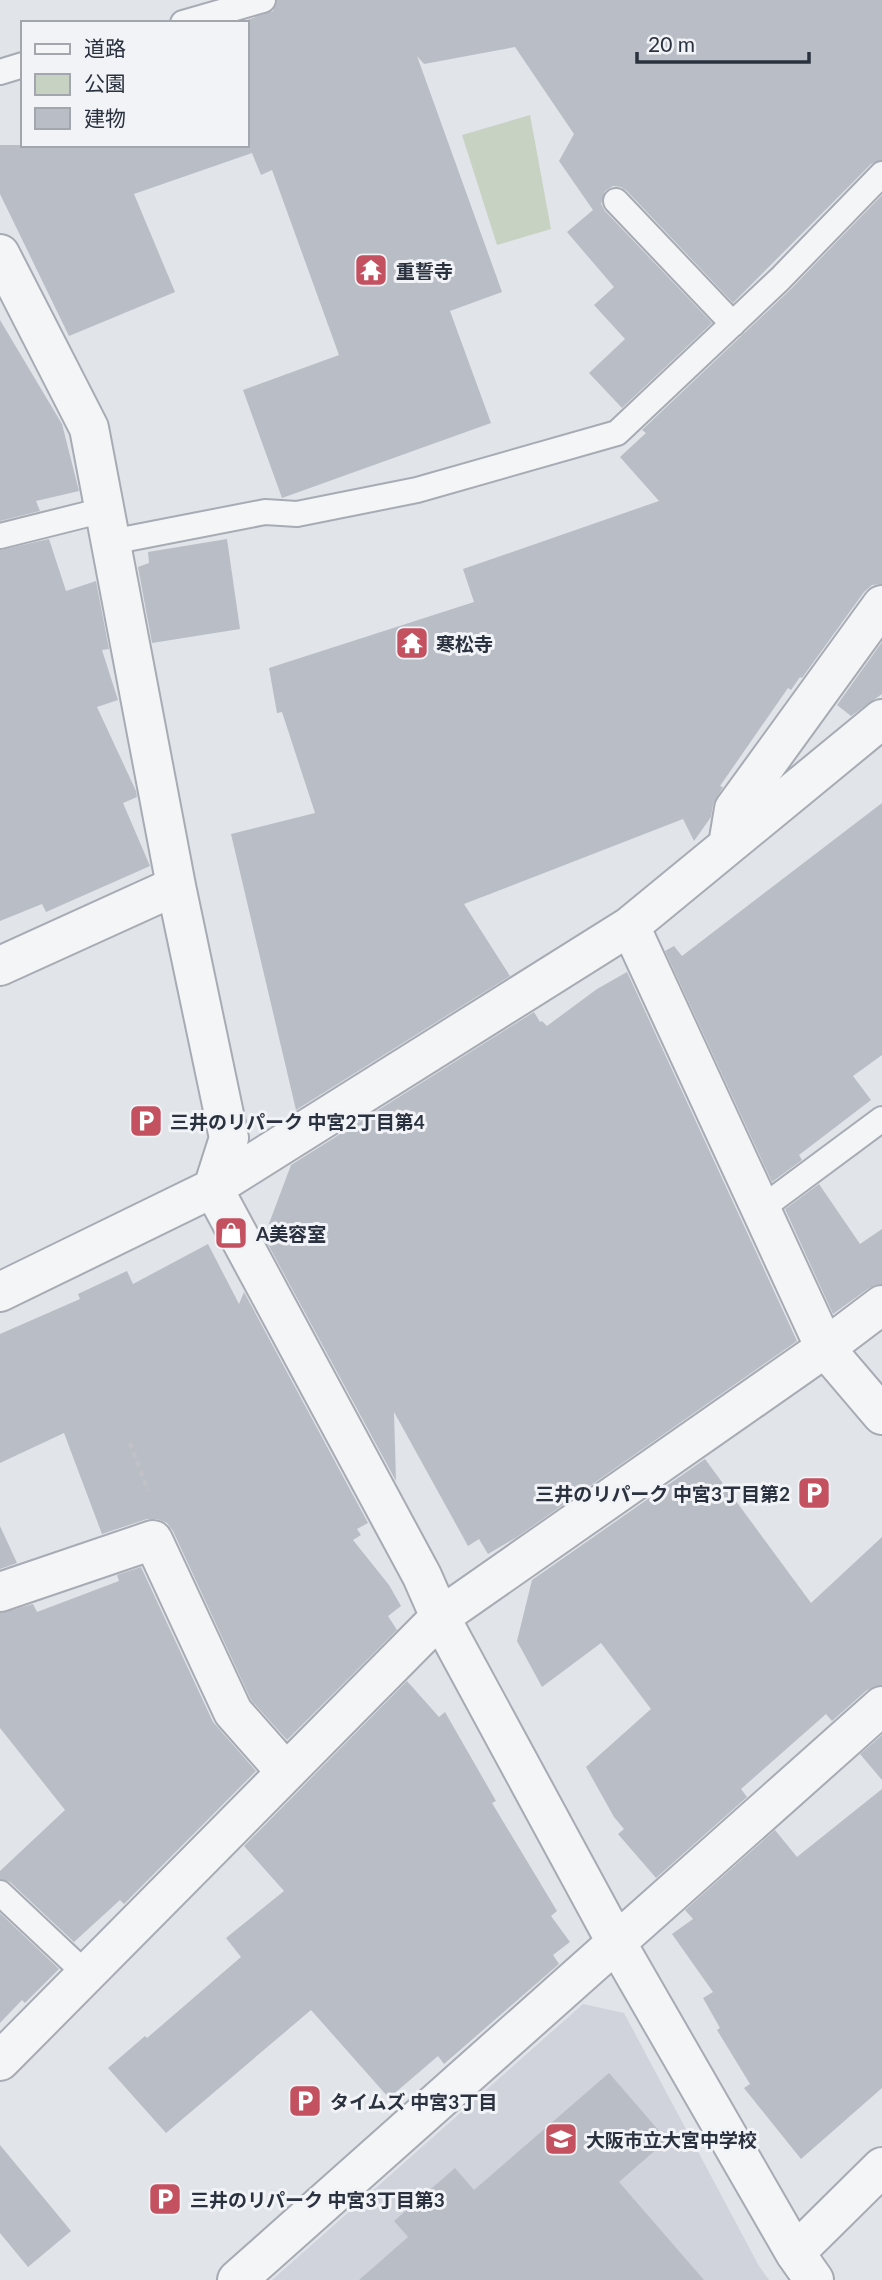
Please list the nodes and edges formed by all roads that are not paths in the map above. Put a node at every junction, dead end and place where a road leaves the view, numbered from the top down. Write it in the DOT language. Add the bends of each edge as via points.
graph roads {
  1 [pos="263,0"];
  2 [pos="190,21"];
  3 [pos="21,66"];
  4 [pos="0,72"];
  5 [pos="882,174"];
  6 [pos="615,201"];
  7 [pos="0,254"];
  8 [pos="733,324"];
  9 [pos="107,526"];
  10 [pos="0,536"];
  11 [pos="882,605"];
  12 [pos="882,719"];
  13 [pos="728,845"];
  14 [pos="176,886"];
  15 [pos="630,926"];
  16 [pos="0,966"];
  17 [pos="882,1119"];
  18 [pos="214,1188"];
  19 [pos="762,1208"];
  20 [pos="0,1292"];
  21 [pos="882,1305"];
  22 [pos="825,1348"];
  23 [pos="882,1415"];
  24 [pos="0,1592"];
  25 [pos="440,1617"];
  26 [pos="882,1706"];
  27 [pos="286,1772"];
  28 [pos="0,1893"];
  29 [pos="617,1942"];
  30 [pos="86,1974"];
  31 [pos="0,2060"];
  32 [pos="882,2167"];
  33 [pos="804,2266"];
  34 [pos="237,2280"];
  1 -- 2 [label="lane"];
  3 -- 4 [label="lane"];
  5 -- 8 [label="lane"];
  6 -- 8 [label="lane"];
  7 -- 9 [label="street" via="89,428"];
  8 -- 9 [label="lane" via="617,433 417,490 297,514 265,512"];
  9 -- 10 [label="lane"];
  9 -- 14 [label="street"];
  11 -- 13 [label="street" via="734,808"];
  12 -- 13 [label="street"];
  13 -- 15 [label="street"];
  14 -- 16 [label="street"];
  14 -- 18 [label="street" via="229,1138"];
  15 -- 18 [label="street"];
  15 -- 19 [label="street"];
  17 -- 19 [label="lane"];
  18 -- 20 [label="street"];
  18 -- 25 [label="street"];
  19 -- 22 [label="street"];
  21 -- 22 [label="street"];
  22 -- 23 [label="street"];
  22 -- 25 [label="street"];
  24 -- 27 [label="street" via="153,1540 233,1712"];
  25 -- 27 [label="street"];
  25 -- 29 [label="street"];
  26 -- 29 [label="street"];
  27 -- 30 [label="street"];
  28 -- 30 [label="lane"];
  29 -- 33 [label="street"];
  29 -- 34 [label="street"];
  30 -- 31 [label="street"];
  32 -- 33 [label="street"];
}
